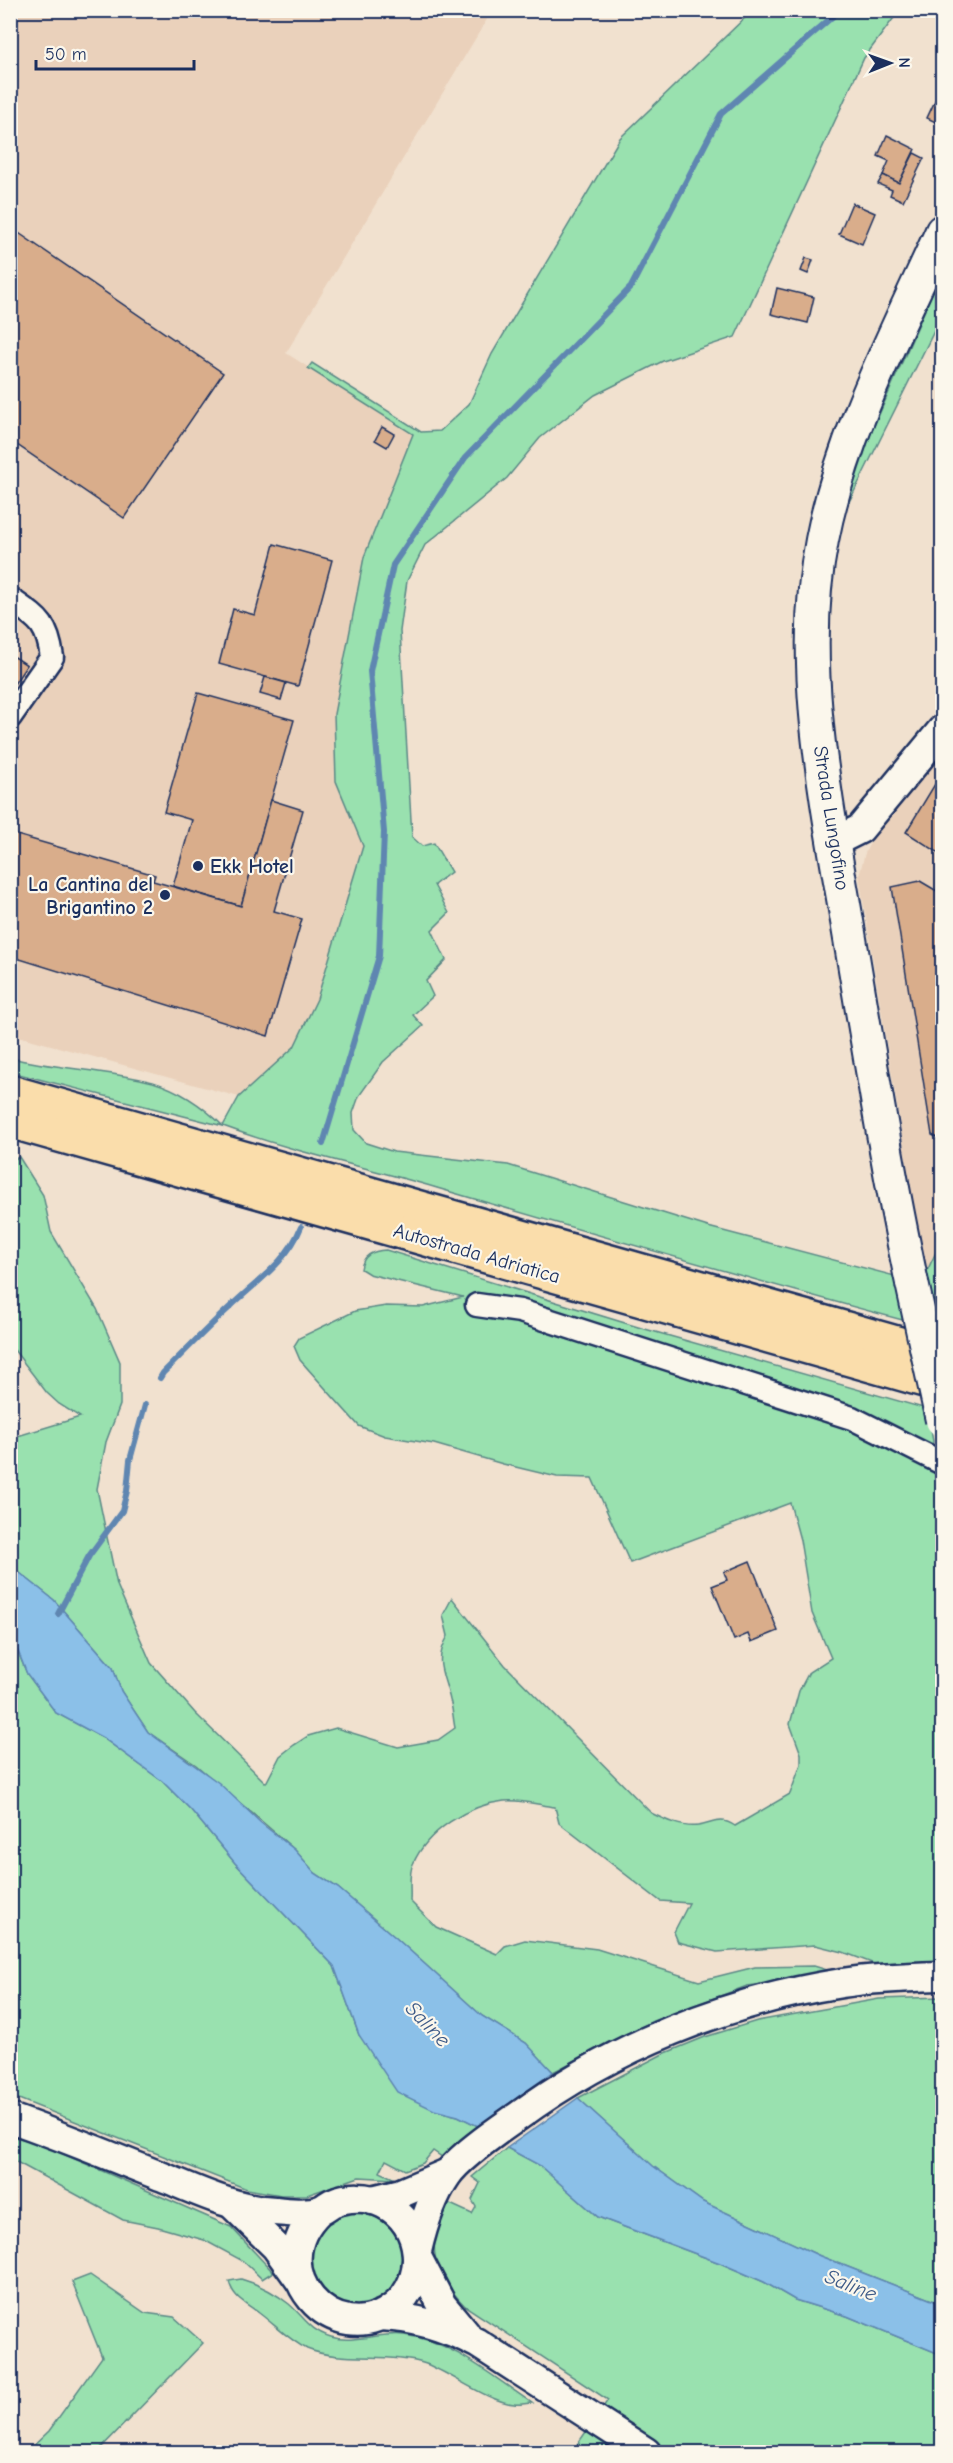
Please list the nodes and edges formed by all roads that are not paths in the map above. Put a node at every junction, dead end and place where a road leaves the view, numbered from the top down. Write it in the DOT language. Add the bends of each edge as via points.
graph roads {
  1 [pos="942,231"];
  2 [pos="10,599"];
  3 [pos="10,717"];
  4 [pos="942,730"];
  5 [pos="834,842"];
  6 [pos="10,1092"];
  7 [pos="10,1121"];
  8 [pos="213,1164"];
  9 [pos="395,1215"];
  10 [pos="477,1305"];
  11 [pos="942,1356"];
  12 [pos="942,1385"];
  13 [pos="942,1420"];
  14 [pos="942,1463"];
  15 [pos="942,1976"];
  16 [pos="10,2118"];
  17 [pos="438,2180"];
  18 [pos="372,2200"];
  19 [pos="234,2206"];
  20 [pos="319,2211"];
  21 [pos="418,2255"];
  22 [pos="299,2279"];
  23 [pos="378,2316"];
  24 [pos="477,2343"];
  25 [pos="646,2452"];
  1 -- 5 [label="main road, Strada Lungofino" via="841,464 821,542 815,601 814,684"];
  2 -- 3 [label="street" via="39,619 49,637 52,657"];
  4 -- 5 [label="street" via="860,829"];
  5 -- 13 [label="main road, Strada Lungofino, bridge" via="896,1210"];
  6 -- 8 [label="highway, Autostrada Adriatica"];
  7 -- 8 [label="highway, Autostrada Adriatica"];
  8 -- 9 [label="highway, Autostrada Adriatica"];
  9 -- 11 [label="highway, Autostrada Adriatica"];
  9 -- 12 [label="highway, Autostrada Adriatica"];
  10 -- 14 [label="street" via="520,1311 852,1418"];
  15 -- 17 [label="street" via="845,1983 752,2003 652,2038 590,2070 502,2128"];
  16 -- 19 [label="street"];
  17 -- 18 [label="street"];
  17 -- 21 [label="street"];
  18 -- 20 [label="street" via="344,2199"];
  18 -- 21 [label="street" via="398,2213 414,2237"];
  19 -- 20 [label="street" via="276,2212"];
  19 -- 22 [label="street" via="276,2247"];
  20 -- 22 [label="street" via="300,2237 296,2258"];
  21 -- 23 [label="street" via="415,2277 407,2294"];
  21 -- 24 [label="street" via="442,2305"];
  22 -- 23 [label="street" via="314,2302 337,2317 364,2320"];
  23 -- 24 [label="street" via="429,2322"];
  24 -- 25 [label="street"];
}
